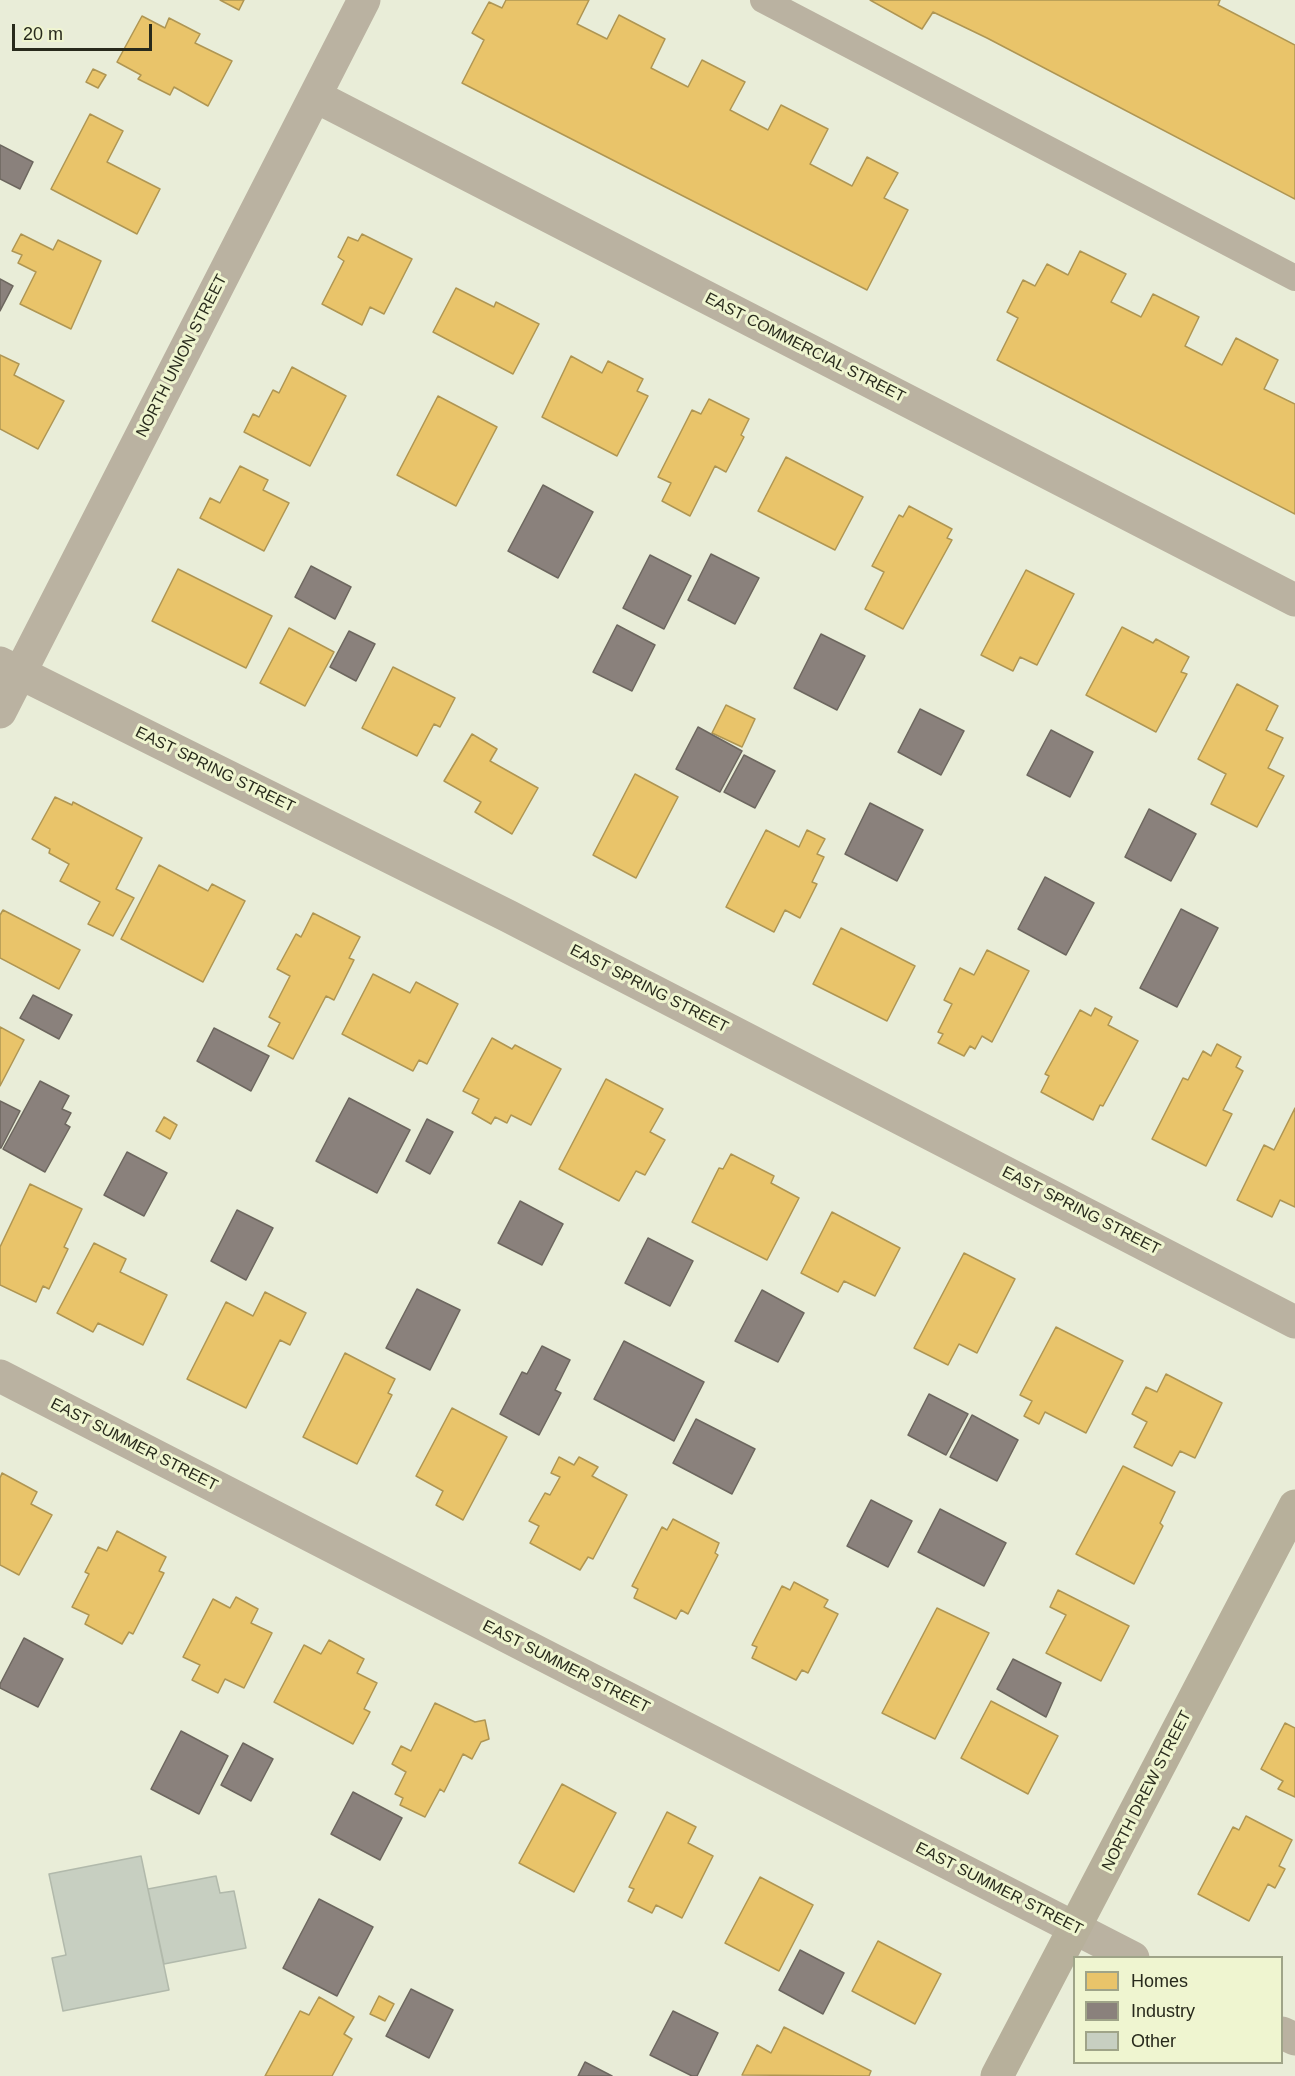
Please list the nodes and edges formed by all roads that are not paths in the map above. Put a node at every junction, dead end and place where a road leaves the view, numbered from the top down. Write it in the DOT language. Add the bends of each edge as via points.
graph roads {
  1 [pos="364,0"];
  2 [pos="763,0"];
  3 [pos="315,96"];
  4 [pos="1295,278"];
  5 [pos="1295,600"];
  6 [pos="10,668"];
  7 [pos="0,712"];
  8 [pos="1295,1322"];
  9 [pos="0,1376"];
  10 [pos="1295,1506"];
  11 [pos="1076,1928"];
  12 [pos="1129,1956"];
  13 [pos="997,2076"];
  1 -- 3 [label="street, NORTH UNION STREET"];
  2 -- 4 [label="lane"];
  3 -- 5 [label="street, EAST COMMERCIAL STREET"];
  3 -- 6 [label="street, NORTH UNION STREET"];
  6 -- 7 [label="street, NORTH UNION STREET"];
  6 -- 8 [label="street, EAST SPRING STREET" via="519,921"];
  9 -- 11 [label="street, EAST SUMMER STREET"];
  10 -- 11 [label="street, NORTH DREW STREET"];
  11 -- 12 [label="street, EAST SUMMER STREET"];
  11 -- 13 [label="street, NORTH DREW STREET"];
}
